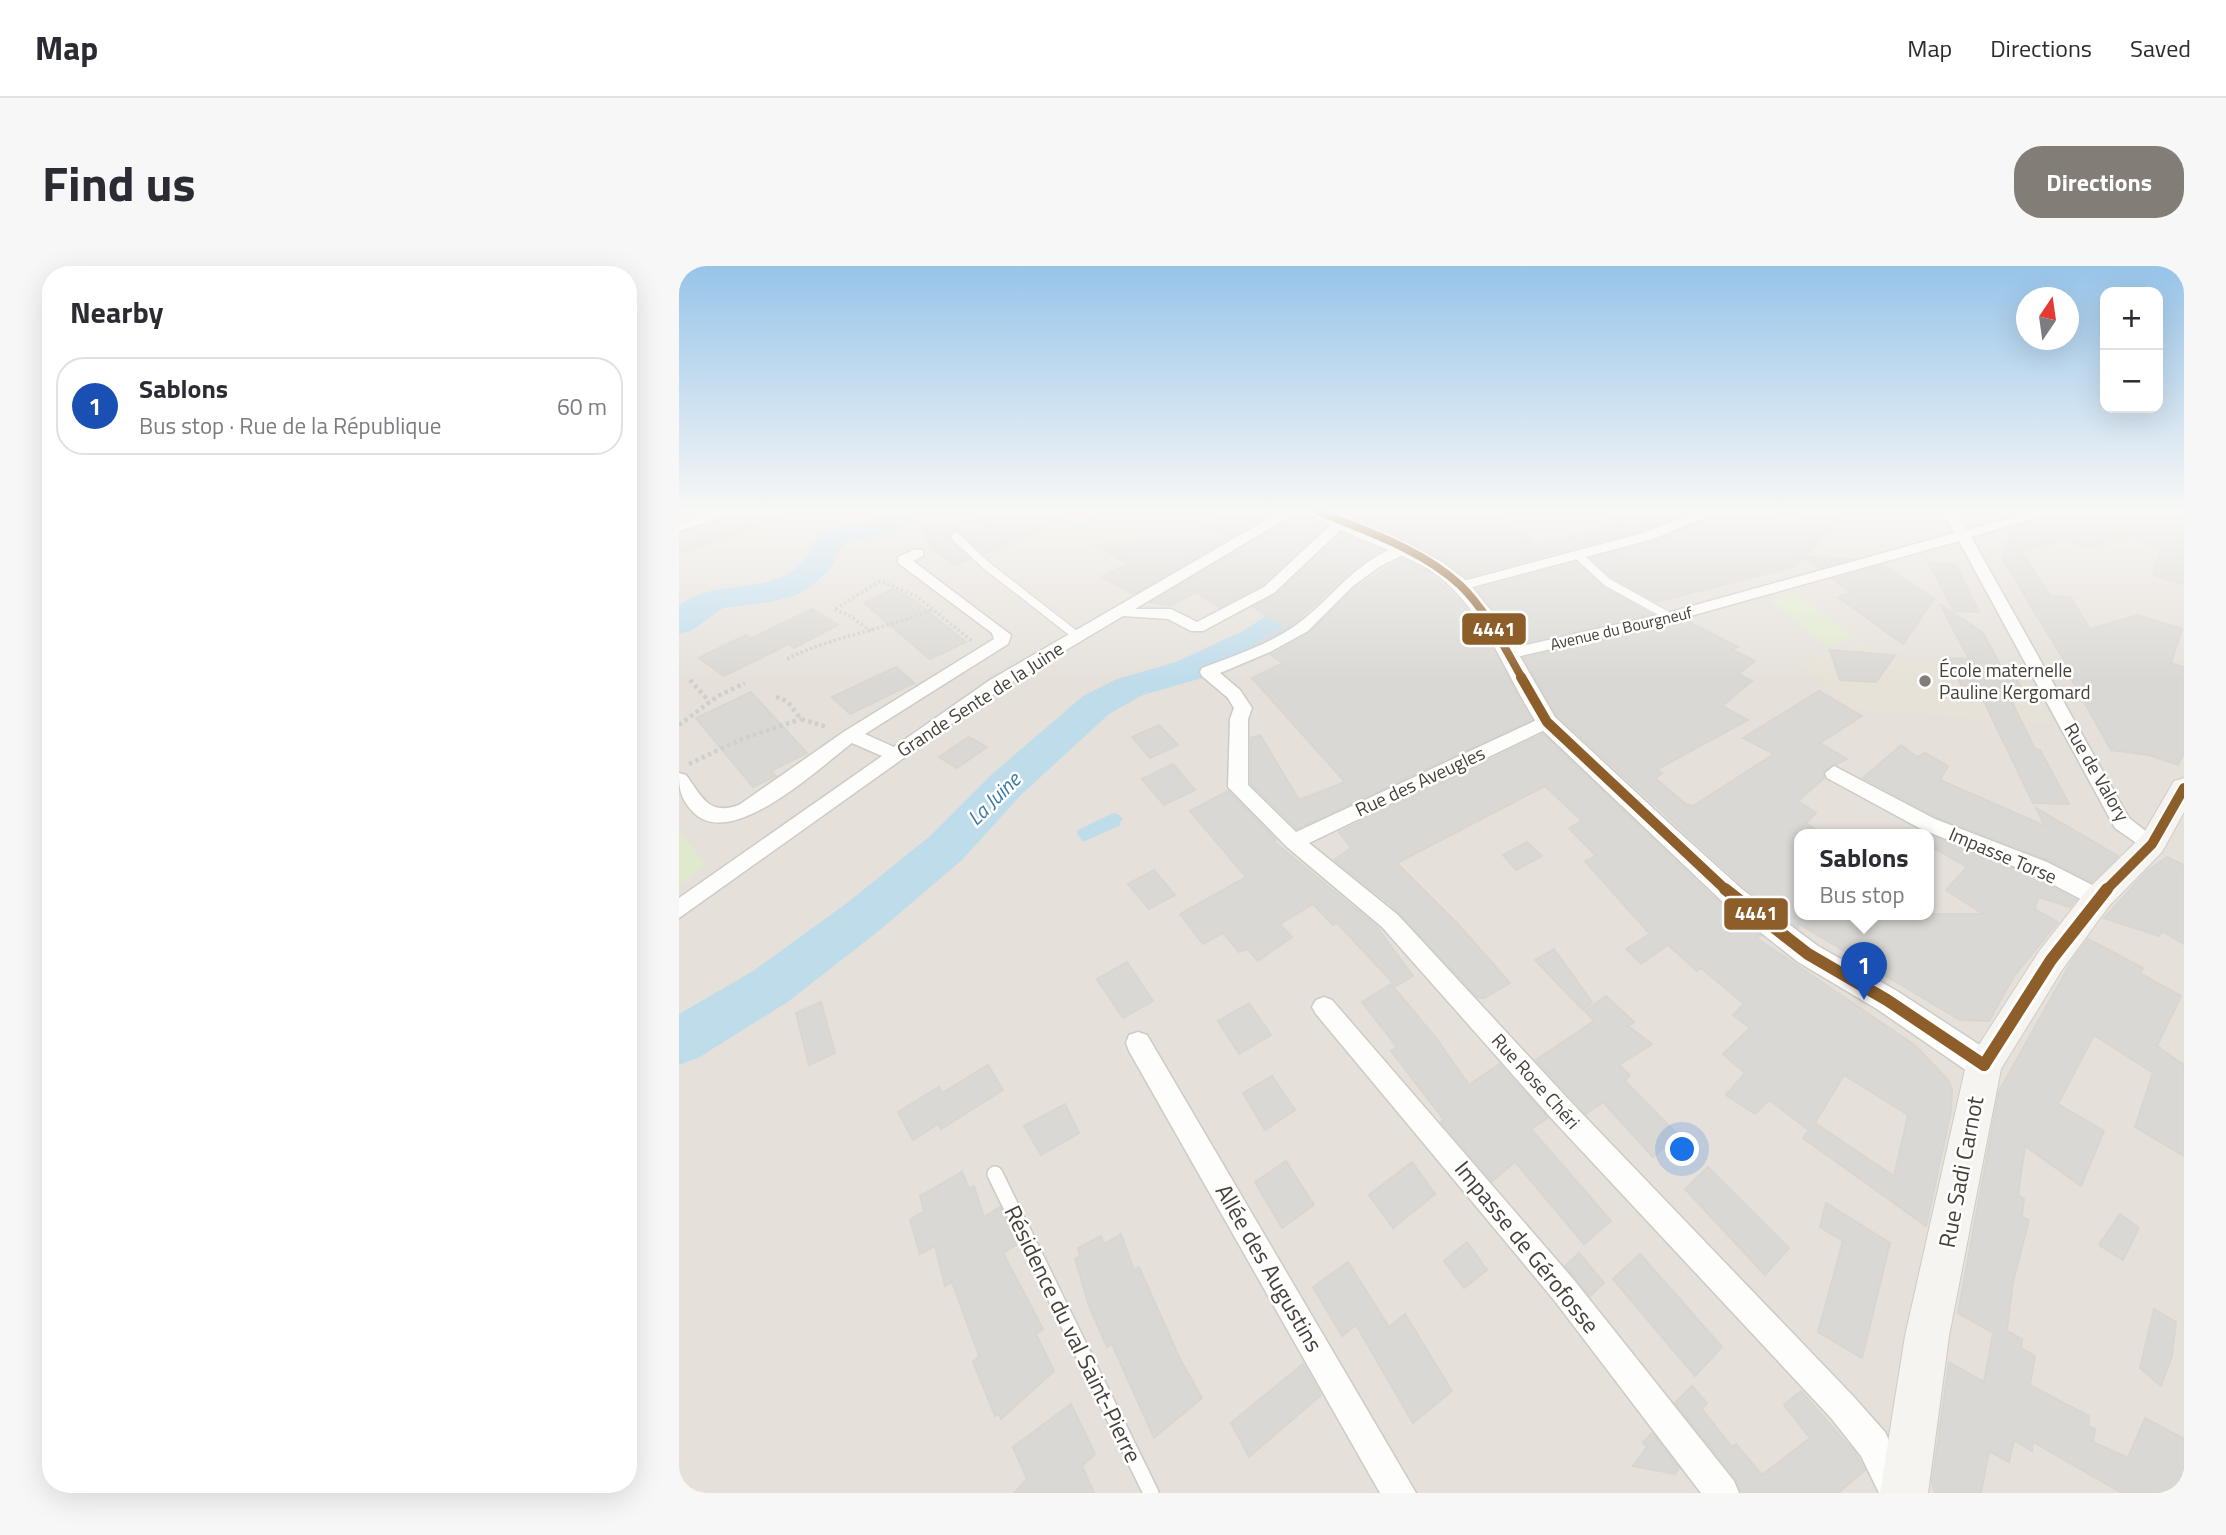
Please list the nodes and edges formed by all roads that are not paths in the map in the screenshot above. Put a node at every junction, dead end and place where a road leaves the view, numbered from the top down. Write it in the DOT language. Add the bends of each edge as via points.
graph roads {
  1 [pos="912,566"];
  2 [pos="987,566"];
  3 [pos="1196,566"];
  4 [pos="1299,566"];
  5 [pos="1371,566"];
  6 [pos="1431,566"];
  7 [pos="1536,566"];
  8 [pos="1591,566"];
  9 [pos="1853,566"];
  10 [pos="1979,566"];
  11 [pos="1461,586"];
  12 [pos="1119,611"];
  13 [pos="1670,617"];
  14 [pos="1077,636"];
  15 [pos="1508,654"];
  16 [pos="1547,722"];
  17 [pos="851,735"];
  18 [pos="896,755"];
  19 [pos="1834,773"];
  20 [pos="679,780"];
  21 [pos="2184,788"];
  22 [pos="1294,842"];
  23 [pos="2152,844"];
  24 [pos="2098,898"];
  25 [pos="679,909"];
  26 [pos="1324,1007"];
  27 [pos="1138,1043"];
  28 [pos="1984,1065"];
  29 [pos="995,1174"];
  30 [pos="1151,1493"];
  31 [pos="1399,1493"];
  32 [pos="1722,1493"];
  33 [pos="1896,1493"];
  34 [pos="1904,1493"];
  1 -- 17 [label="street" via="998,630 1002,641"];
  2 -- 14 [label="lane"];
  3 -- 12 [label="street, Grande Sente de la Juine"];
  4 -- 12 [label="street" via="1269,590 1197,628 1171,614"];
  5 -- 22 [label="street, Rue Rose Chéri" via="1302,628 1207,673 1234,694 1243,708 1238,787"];
  6 -- 11 [label="street"];
  7 -- 11 [label="street"];
  8 -- 13 [label="lane" via="1607,582"];
  9 -- 13 [label="street, Avenue du Bourgneuf"];
  10 -- 23 [label="street, Rue de Valory" via="2122,823"];
  11 -- 15 [label="street" via="1478,603"];
  12 -- 14 [label="street, Grande Sente de la Juine"];
  13 -- 15 [label="street, Avenue du Bourgneuf"];
  14 -- 18 [label="street, Grande Sente de la Juine" via="996,684"];
  15 -- 16 [label="street"];
  16 -- 22 [label="street, Rue des Aveugles"];
  16 -- 28 [label="street" via="1734,897 1808,954"];
  17 -- 18 [label="street"];
  17 -- 20 [label="street" via="728,818 705,813"];
  18 -- 25 [label="street, Grande Sente de la Juine"];
  19 -- 24 [label="street, Impasse Torse" via="1893,807 2040,867"];
  21 -- 23 [label="main road, Rue Sadi Carnot"];
  22 -- 33 [label="street, Rue Rose Chéri" via="1390,921 1842,1407 1873,1444"];
  23 -- 24 [label="main road, Rue Sadi Carnot"];
  24 -- 28 [label="main road, Rue Sadi Carnot" via="2051,960"];
  26 -- 32 [label="street, Impasse de Gérofosse" via="1564,1290"];
  27 -- 31 [label="street, Allée des Augustins"];
  28 -- 34 [label="main road, Rue Sadi Carnot" via="1927,1336"];
  29 -- 30 [label="lane, Résidence du val Saint-Pierre"];
}
